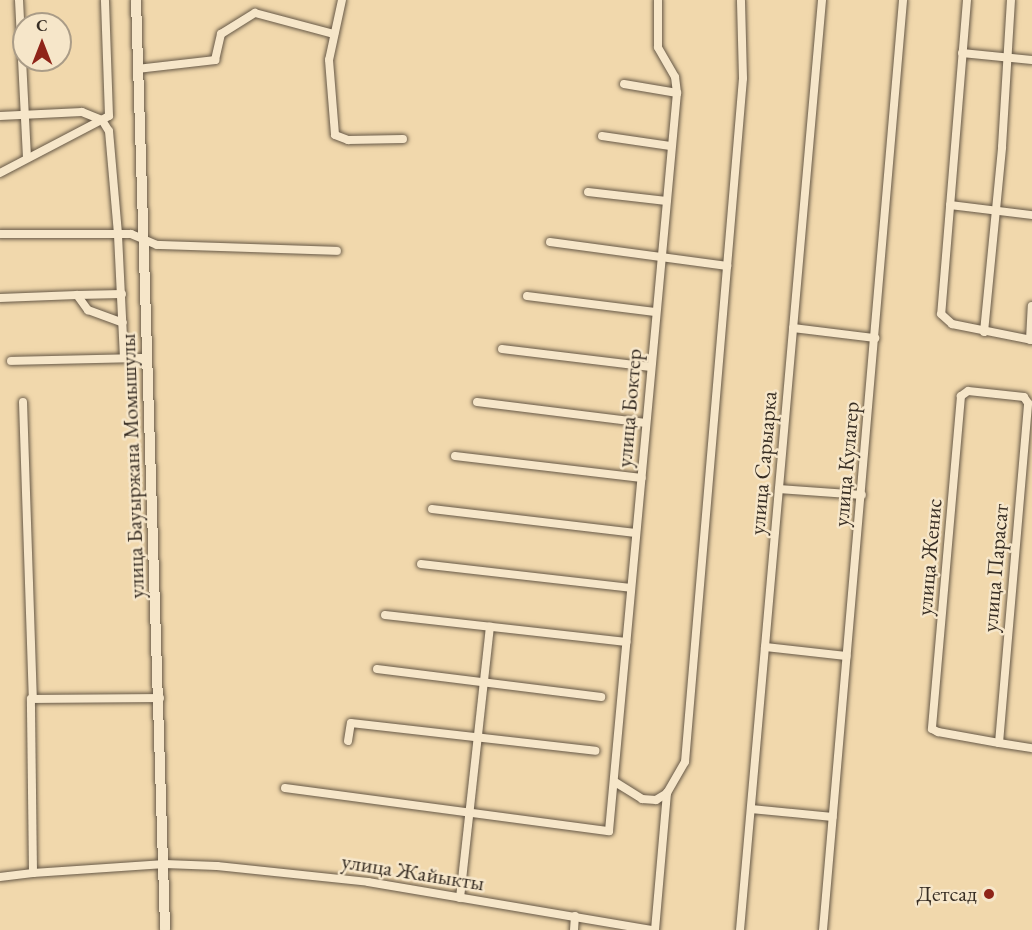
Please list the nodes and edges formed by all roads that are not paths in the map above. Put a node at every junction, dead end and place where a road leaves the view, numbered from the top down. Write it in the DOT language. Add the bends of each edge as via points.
graph roads {
  1 [pos="19,0"];
  2 [pos="105,0"];
  3 [pos="136,0"];
  4 [pos="342,0"];
  5 [pos="658,0"];
  6 [pos="741,0"];
  7 [pos="822,0"];
  8 [pos="903,0"];
  9 [pos="967,0"];
  10 [pos="1011,0"];
  11 [pos="334,34"];
  12 [pos="962,53"];
  13 [pos="1007,58"];
  14 [pos="1032,60"];
  15 [pos="137,69"];
  16 [pos="624,84"];
  17 [pos="677,93"];
  18 [pos="26,114"];
  19 [pos="0,116"];
  20 [pos="102,120"];
  21 [pos="602,136"];
  22 [pos="403,139"];
  23 [pos="670,146"];
  24 [pos="27,156"];
  25 [pos="0,173"];
  26 [pos="588,192"];
  27 [pos="666,201"];
  28 [pos="950,205"];
  29 [pos="995,210"];
  30 [pos="1032,214"];
  31 [pos="143,224"];
  32 [pos="0,234"];
  33 [pos="118,234"];
  34 [pos="131,234"];
  35 [pos="143,239"];
  36 [pos="550,242"];
  37 [pos="337,251"];
  38 [pos="662,256"];
  39 [pos="727,266"];
  40 [pos="122,294"];
  41 [pos="77,295"];
  42 [pos="527,296"];
  43 [pos="0,298"];
  44 [pos="1032,306"];
  45 [pos="655,312"];
  46 [pos="123,323"];
  47 [pos="793,328"];
  48 [pos="984,332"];
  49 [pos="875,338"];
  50 [pos="1031,340"];
  51 [pos="502,349"];
  52 [pos="124,358"];
  53 [pos="148,358"];
  54 [pos="11,361"];
  55 [pos="651,367"];
  56 [pos="1024,397"];
  57 [pos="23,402"];
  58 [pos="477,402"];
  59 [pos="646,423"];
  60 [pos="455,456"];
  61 [pos="642,478"];
  62 [pos="779,489"];
  63 [pos="862,495"];
  64 [pos="432,509"];
  65 [pos="636,533"];
  66 [pos="421,564"];
  67 [pos="631,588"];
  68 [pos="385,615"];
  69 [pos="490,627"];
  70 [pos="626,642"];
  71 [pos="765,647"];
  72 [pos="847,656"];
  73 [pos="377,669"];
  74 [pos="485,683"];
  75 [pos="601,697"];
  76 [pos="160,698"];
  77 [pos="33,699"];
  78 [pos="478,739"];
  79 [pos="348,741"];
  80 [pos="999,743"];
  81 [pos="1032,748"];
  82 [pos="595,751"];
  83 [pos="615,782"];
  84 [pos="285,788"];
  85 [pos="668,793"];
  86 [pos="751,809"];
  87 [pos="470,812"];
  88 [pos="833,817"];
  89 [pos="165,864"];
  90 [pos="33,873"];
  91 [pos="0,877"];
  92 [pos="460,898"];
  93 [pos="575,916"];
  94 [pos="165,930"];
  95 [pos="574,930"];
  96 [pos="654,930"];
  97 [pos="740,930"];
  98 [pos="823,930"];
  1 -- 18 [label="street"];
  2 -- 20 [label="street" via="110,103 109,116"];
  3 -- 15 [label="street, улица Бауыржана Момышулы"];
  4 -- 11 [label="street"];
  5 -- 17 [label="street, улица Боктер" via="658,47 675,77"];
  6 -- 39 [label="street" via="743,78"];
  7 -- 47 [label="street, улица Сарыарка"];
  8 -- 49 [label="street, улица Кулагер"];
  9 -- 12 [label="street"];
  10 -- 13 [label="street"];
  11 -- 15 [label="street" via="255,13 221,34 215,60"];
  11 -- 22 [label="street" via="329,60 335,135 348,140"];
  12 -- 13 [label="street"];
  12 -- 28 [label="street"];
  13 -- 14 [label="street"];
  13 -- 29 [label="street"];
  15 -- 31 [label="street, улица Бауыржана Момышулы"];
  16 -- 17 [label="street"];
  17 -- 23 [label="street, улица Боктер"];
  18 -- 19 [label="street"];
  18 -- 20 [label="street" via="82,112"];
  18 -- 24 [label="street"];
  20 -- 24 [label="street"];
  20 -- 33 [label="street" via="109,131"];
  21 -- 23 [label="street"];
  23 -- 27 [label="street, улица Боктер"];
  24 -- 25 [label="street"];
  26 -- 27 [label="street"];
  27 -- 38 [label="street, улица Боктер"];
  28 -- 29 [label="street"];
  28 -- 48 [label="street" via="941,314 951,324"];
  29 -- 30 [label="street"];
  29 -- 48 [label="street"];
  31 -- 34 [label="street"];
  31 -- 35 [label="street, улица Бауыржана Момышулы"];
  32 -- 33 [label="street"];
  33 -- 34 [label="street"];
  33 -- 40 [label="street"];
  34 -- 35 [label="street"];
  35 -- 37 [label="street" via="157,245 184,247"];
  35 -- 53 [label="street, улица Бауыржана Момышулы"];
  36 -- 38 [label="street"];
  38 -- 39 [label="street"];
  38 -- 45 [label="street, улица Боктер"];
  39 -- 85 [label="street" via="685,762"];
  40 -- 41 [label="street"];
  40 -- 46 [label="street"];
  41 -- 43 [label="street"];
  41 -- 46 [label="street" via="88,310"];
  42 -- 45 [label="street"];
  44 -- 50 [label="street"];
  45 -- 55 [label="street, улица Боктер"];
  46 -- 52 [label="street"];
  47 -- 49 [label="street"];
  47 -- 62 [label="street, улица Сарыарка"];
  48 -- 50 [label="street"];
  49 -- 63 [label="street, улица Кулагер"];
  51 -- 55 [label="street"];
  52 -- 53 [label="street"];
  52 -- 54 [label="street"];
  53 -- 76 [label="street, улица Бауыржана Момышулы"];
  55 -- 59 [label="street, улица Боктер"];
  56 -- 80 [label="street, улица Парасат" via="1028,403"];
  56 -- 80 [label="street, улица Женис" via="968,391 962,396 932,729"];
  57 -- 77 [label="street"];
  58 -- 59 [label="street"];
  59 -- 61 [label="street, улица Боктер"];
  60 -- 61 [label="street"];
  61 -- 65 [label="street, улица Боктер"];
  62 -- 63 [label="street"];
  62 -- 71 [label="street, улица Сарыарка"];
  63 -- 72 [label="street, улица Кулагер"];
  64 -- 65 [label="street"];
  65 -- 67 [label="street, улица Боктер"];
  66 -- 67 [label="street"];
  67 -- 70 [label="street, улица Боктер"];
  68 -- 69 [label="street"];
  69 -- 70 [label="street"];
  69 -- 74 [label="street"];
  70 -- 83 [label="street, улица Боктер"];
  71 -- 72 [label="street"];
  71 -- 86 [label="street, улица Сарыарка"];
  72 -- 88 [label="street, улица Кулагер"];
  73 -- 74 [label="street"];
  74 -- 75 [label="street"];
  74 -- 78 [label="street"];
  76 -- 77 [label="street"];
  76 -- 89 [label="street, улица Бауыржана Момышулы"];
  77 -- 90 [label="street" via="29,702"];
  78 -- 79 [label="street" via="351,723"];
  78 -- 82 [label="street"];
  78 -- 87 [label="street"];
  80 -- 81 [label="street"];
  83 -- 85 [label="street" via="642,799 656,800"];
  83 -- 87 [label="street, улица Боктер" via="609,831"];
  84 -- 87 [label="street"];
  85 -- 96 [label="street"];
  86 -- 88 [label="street"];
  86 -- 97 [label="street, улица Сарыарка"];
  87 -- 92 [label="street"];
  88 -- 98 [label="street, улица Кулагер"];
  89 -- 90 [label="street, улица Жайыкты"];
  89 -- 92 [label="street, улица Жайыкты" via="275,871"];
  89 -- 94 [label="street, улица Бауыржана Момышулы"];
  90 -- 91 [label="street, улица Жайыкты"];
  92 -- 93 [label="street, улица Жайыкты"];
  93 -- 95 [label="street"];
  93 -- 96 [label="street, улица Жайыкты"];
}
